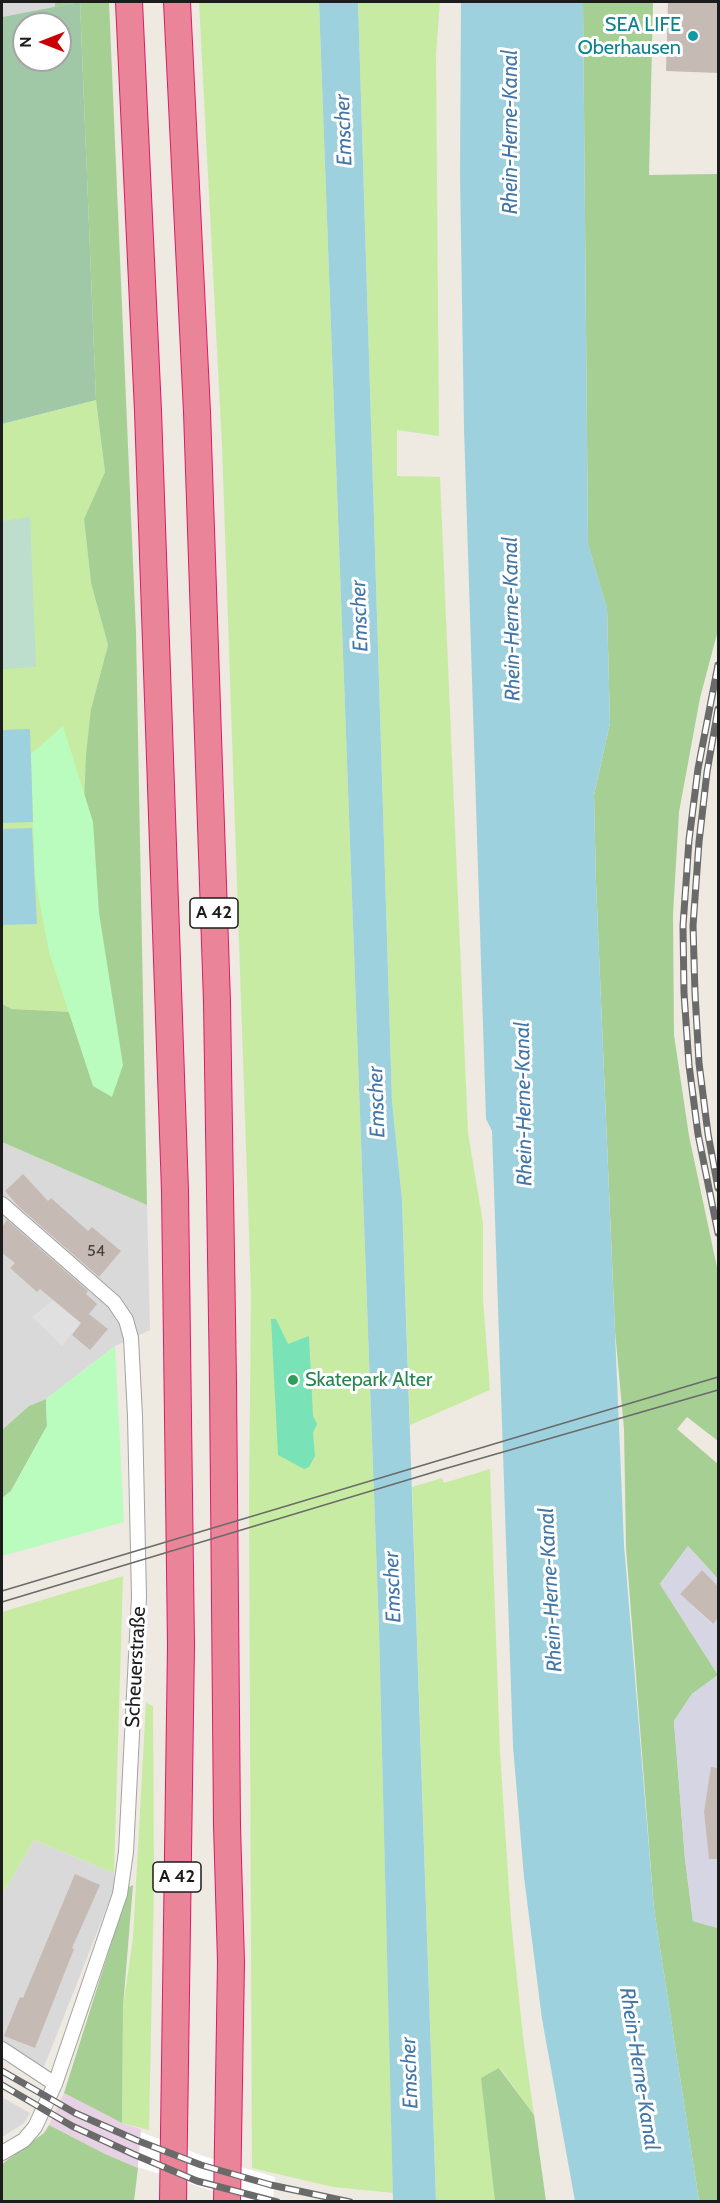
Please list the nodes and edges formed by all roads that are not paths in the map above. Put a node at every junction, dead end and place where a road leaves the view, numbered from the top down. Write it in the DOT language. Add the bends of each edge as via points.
graph roads {
  1 [pos="129,2"];
  2 [pos="177,2"];
  3 [pos="2,1204"];
  4 [pos="2,2049"];
  5 [pos="55,2084"];
  6 [pos="174,2109"];
  7 [pos="2,2153"];
  8 [pos="155,2202"];
  9 [pos="173,2202"];
  10 [pos="227,2202"];
  1 -- 6 [label="highway, A 42" via="150,457 175,1191 181,1645"];
  2 -- 10 [label="highway, A 42" via="198,412 217,1002 231,1962"];
  3 -- 5 [label="street, Scheuerstraße" via="118,1307 126,1320 132,1349 139,1597 126,1852 120,1894"];
  4 -- 5 [label="street"];
  5 -- 7 [label="street, Scheuerstraße" via="35,2127 24,2140"];
  6 -- 8 [label="highway"];
  6 -- 9 [label="highway, A 42"];
}
